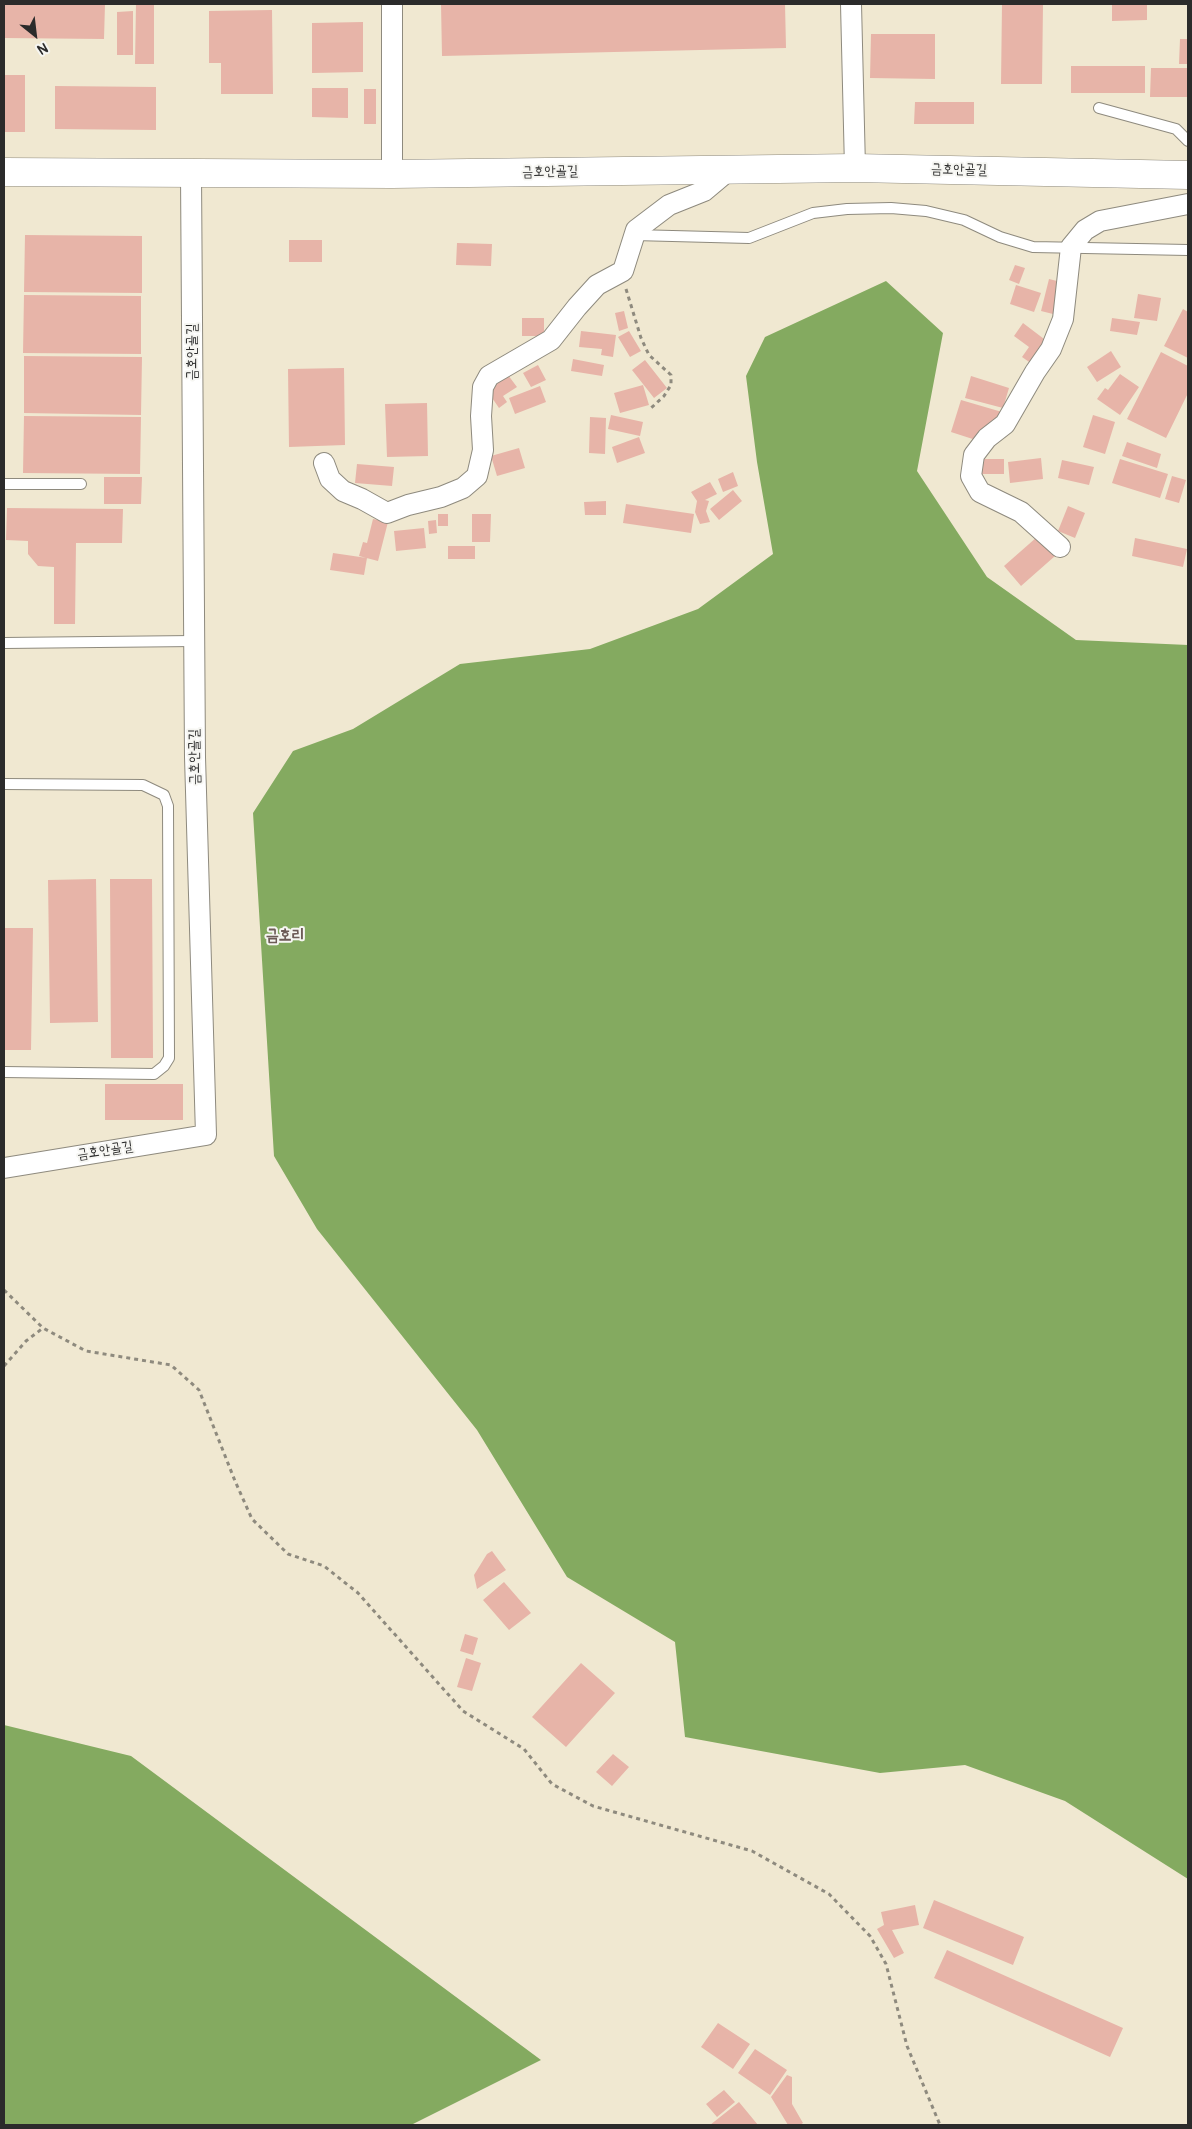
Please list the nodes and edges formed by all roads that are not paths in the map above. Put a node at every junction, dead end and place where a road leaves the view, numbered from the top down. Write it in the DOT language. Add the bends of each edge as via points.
graph roads {
  1 [pos="392,4"];
  2 [pos="851,4"];
  3 [pos="1099,108"];
  4 [pos="1188,140"];
  5 [pos="855,168"];
  6 [pos="729,170"];
  7 [pos="4,172"];
  8 [pos="191,174"];
  9 [pos="392,174"];
  10 [pos="1188,175"];
  11 [pos="1188,204"];
  12 [pos="634,236"];
  13 [pos="1071,248"];
  14 [pos="1188,250"];
  15 [pos="324,463"];
  16 [pos="4,484"];
  17 [pos="81,484"];
  18 [pos="1060,547"];
  19 [pos="194,641"];
  20 [pos="4,643"];
  21 [pos="4,784"];
  22 [pos="4,1072"];
  23 [pos="4,1168"];
  1 -- 9 [label="street"];
  2 -- 5 [label="street"];
  3 -- 4 [label="lane" via="1176,129"];
  5 -- 6 [label="street, 금호안골길"];
  5 -- 10 [label="street, 금호안골길"];
  6 -- 9 [label="street, 금호안골길"];
  6 -- 12 [label="street" via="704,191 669,205 636,230"];
  7 -- 8 [label="street, 금호안골길"];
  8 -- 9 [label="street, 금호안골길"];
  8 -- 19 [label="street, 금호안골길"];
  11 -- 13 [label="street" via="1100,221 1085,230"];
  12 -- 13 [label="lane" via="749,238 814,213 891,208 926,211 964,220 1000,237 1033,247"];
  12 -- 15 [label="street" via="623,271 597,285 551,340 489,376 483,387 481,416 484,450 477,476 463,488 387,513 343,491 330,479"];
  13 -- 14 [label="lane"];
  13 -- 18 [label="street" via="1063,319 1051,349 1005,424 987,438 974,455 971,476 980,492 1022,512"];
  16 -- 17 [label="lane"];
  19 -- 20 [label="lane"];
  19 -- 23 [label="street, 금호안골길" via="206,1135"];
  21 -- 22 [label="lane" via="143,786 164,794 168,806 169,1029 169,1058 154,1074"];
}
